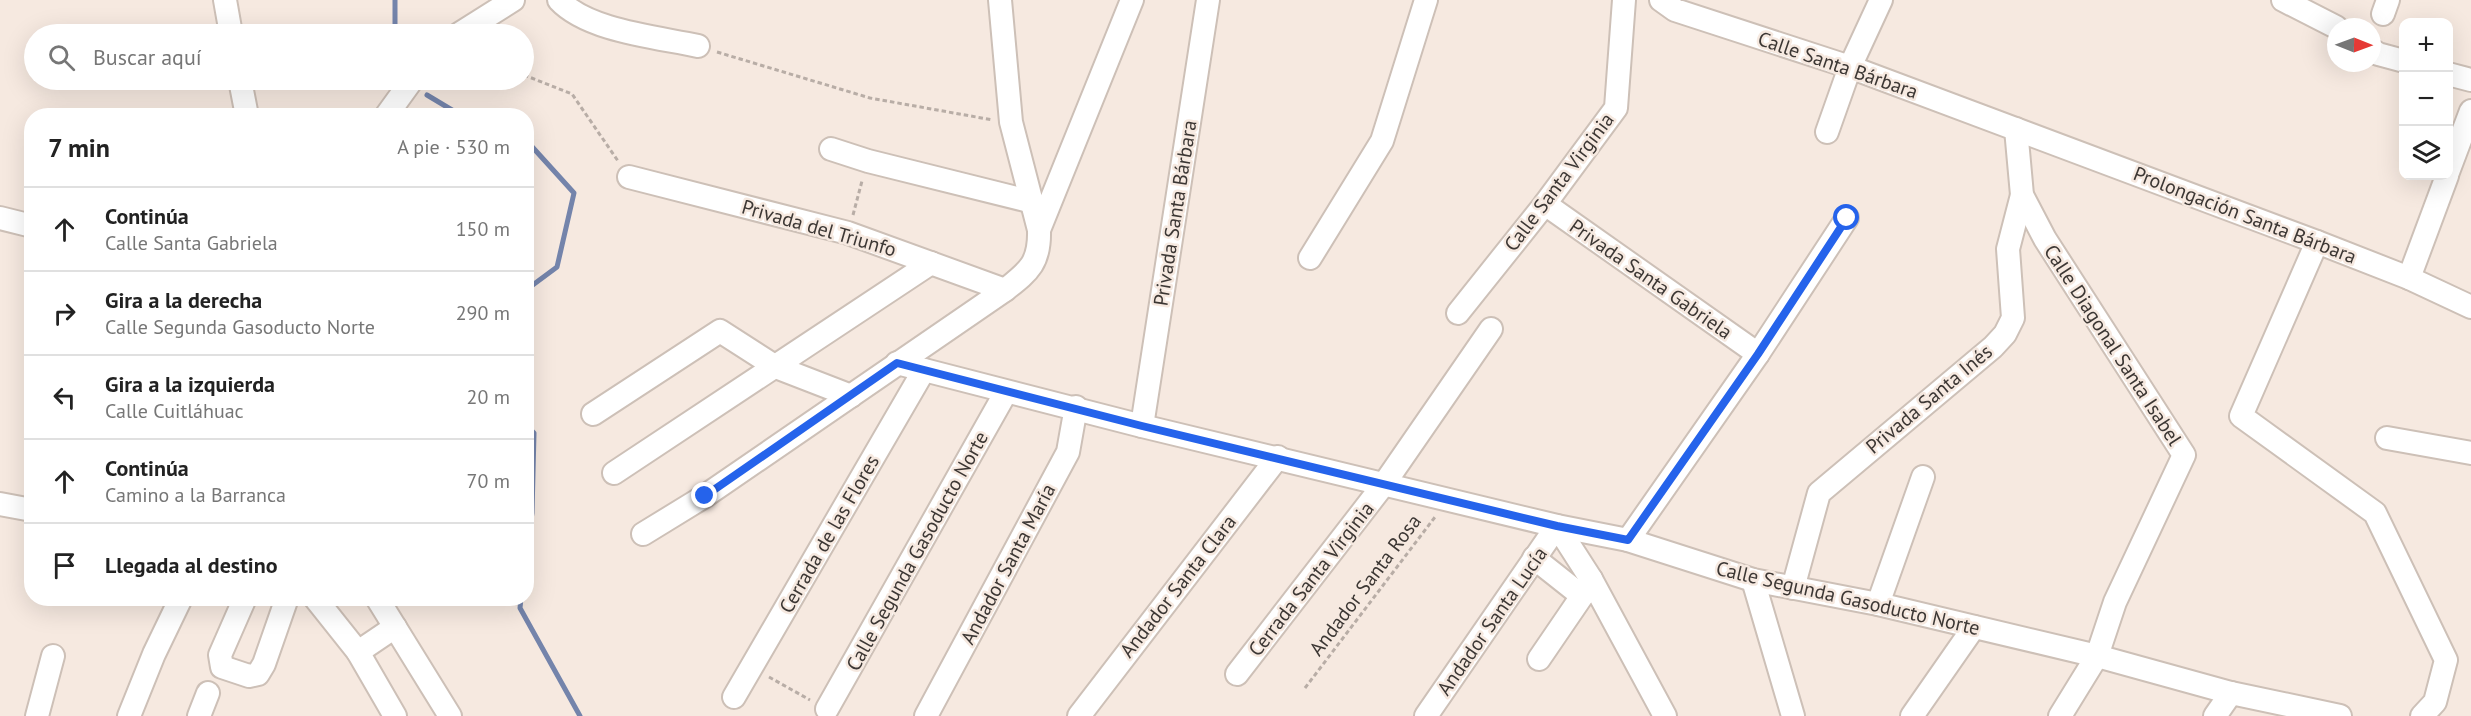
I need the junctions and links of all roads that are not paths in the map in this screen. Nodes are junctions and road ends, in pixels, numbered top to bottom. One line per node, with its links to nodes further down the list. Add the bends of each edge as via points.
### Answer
1 (225, 0): 13 (street)
2 (513, 0): 14 (street)
3 (559, 0): 15 (street, via 588,21)
4 (1132, 0): 38 (street)
5 (1208, 0): 55 (street, Privada Santa Bárbara)
6 (1426, 0): 40 (street, via 1382,141)
7 (1624, 0): 34 (street, Calle Santa Virginia, via 1616,108)
8 (1881, 0): 18 (street)
9 (2283, 0): 12 (street)
10 (996, 1): 33 (street, via 1011,123)
11 (1673, 3): 18 (street, Calle Santa Bárbara)
12 (2327, 22)
13 (229, 24)
14 (475, 24)
15 (698, 46)
16 (2381, 53): 17 (street)
17 (2399, 60)
18 (1850, 67): 26 (street, Calle Santa Bárbara); 27 (street)
19 (2453, 75): 20 (street)
20 (2471, 80)
21 (242, 90): 23 (street)
22 (405, 90): 24 (street)
23 (245, 108)
24 (392, 108)
25 (2471, 111): 29 (street)
26 (2016, 129): 32 (street, Calle Diagonal Santa Isabel); 39 (street, Prolongación Santa Bárbara)
27 (1827, 132)
28 (831, 149): 33 (street)
29 (2453, 160)
30 (629, 177): 41 (street, Privada del Triunfo, via 848,233)
31 (2446, 180): 42 (street)
32 (2022, 195): 70 (street, Privada Santa Inés, via 2008,249 2013,318 2005,333 1819,493); 81 (street, Calle Diagonal Santa Isabel, via 2045,239 2184,455 2115,602)
33 (1033, 202): 38 (street)
34 (1545, 204): 45 (street, Calle Santa Virginia); 47 (street, Privada Santa Gabriela)
35 (0, 218): 37 (street)
36 (1847, 218): 47 (street)
37 (24, 224)
38 (1039, 230): 43 (street, via 1037,258 1029,271)
39 (2317, 242): 42 (street, Prolongación Santa Bárbara); 102 (street, via 2241,416 2375,513 2446,660 2435,702)
40 (1311, 258)
41 (931, 263): 43 (street, Privada del Triunfo); 49 (street)
42 (2409, 278): 44 (street, Prolongación Santa Bárbara)
43 (1005, 290): 48 (street)
44 (2471, 307)
45 (1458, 313)
46 (1491, 329): 61 (street)
47 (1758, 354): 66 (street)
48 (897, 363): 50 (street, Calle Segunda Gasoducto Norte); 52 (street)
49 (776, 367): 52 (street); 54 (street, via 720,331); 59 (street)
50 (924, 370): 51 (street, Calle Segunda Gasoducto Norte); 86 (street, Cerrada de las Flores)
51 (1006, 392): 53 (street, Calle Segunda Gasoducto Norte); 87 (street, Calle Segunda Gasoducto Norte)
52 (851, 396): 65 (street)
53 (1076, 407): 55 (street, Calle Segunda Gasoducto Norte); 93 (street, Andador Santa María, via 1068,452)
54 (593, 414)
55 (1142, 426): 58 (street, Calle Segunda Gasoducto Norte)
56 (2387, 438): 57 (street)
57 (2471, 453)
58 (1278, 457): 61 (street, Calle Segunda Gasoducto Norte); 94 (street, Andador Santa Clara)
59 (614, 472)
60 (1923, 477): 71 (street)
61 (1384, 484): 64 (street, Calle Segunda Gasoducto Norte); 83 (street, Cerrada Santa Virginia)
62 (0, 504): 63 (street)
63 (24, 508)
64 (1557, 526): 66 (street, Calle Segunda Gasoducto Norte); 67 (street, Andador Santa Lucía); 69 (street)
65 (643, 534)
66 (1628, 540): 68 (street, Calle Segunda Gasoducto Norte)
67 (1534, 558): 69 (street); 95 (street, Andador Santa Lucía)
68 (1753, 580): 70 (street, Calle Segunda Gasoducto Norte); 97 (street)
69 (1587, 587): 82 (street); 96 (street)
70 (1793, 588): 71 (street, Calle Segunda Gasoducto Norte)
71 (1878, 604): 78 (street, Calle Segunda Gasoducto Norte)
72 (177, 606): 89 (street)
73 (242, 606): 74 (street, via 220,656 222,667 249,676 258,674 264,664)
74 (284, 606)
75 (321, 606): 79 (street)
76 (382, 606): 77 (street)
77 (395, 627): 79 (street); 92 (street)
78 (1974, 627): 81 (street, Calle Segunda Gasoducto Norte); 98 (street)
79 (358, 652): 91 (street)
80 (53, 656): 88 (street)
81 (2097, 656): 85 (street, Calle Segunda Gasoducto Norte); 99 (street)
82 (1539, 659)
83 (1237, 674)
84 (207, 693): 90 (street)
85 (2231, 693): 100 (street); 101 (street, Calle Segunda Gasoducto Norte)
86 (734, 697)
87 (827, 710)
88 (38, 716)
89 (129, 716)
90 (199, 716)
91 (395, 716)
92 (450, 716)
93 (926, 716)
94 (1079, 716)
95 (1426, 716)
96 (1665, 716)
97 (1793, 716)
98 (1912, 716)
99 (2060, 716)
100 (2215, 716)
101 (2340, 716)
102 (2422, 716)

